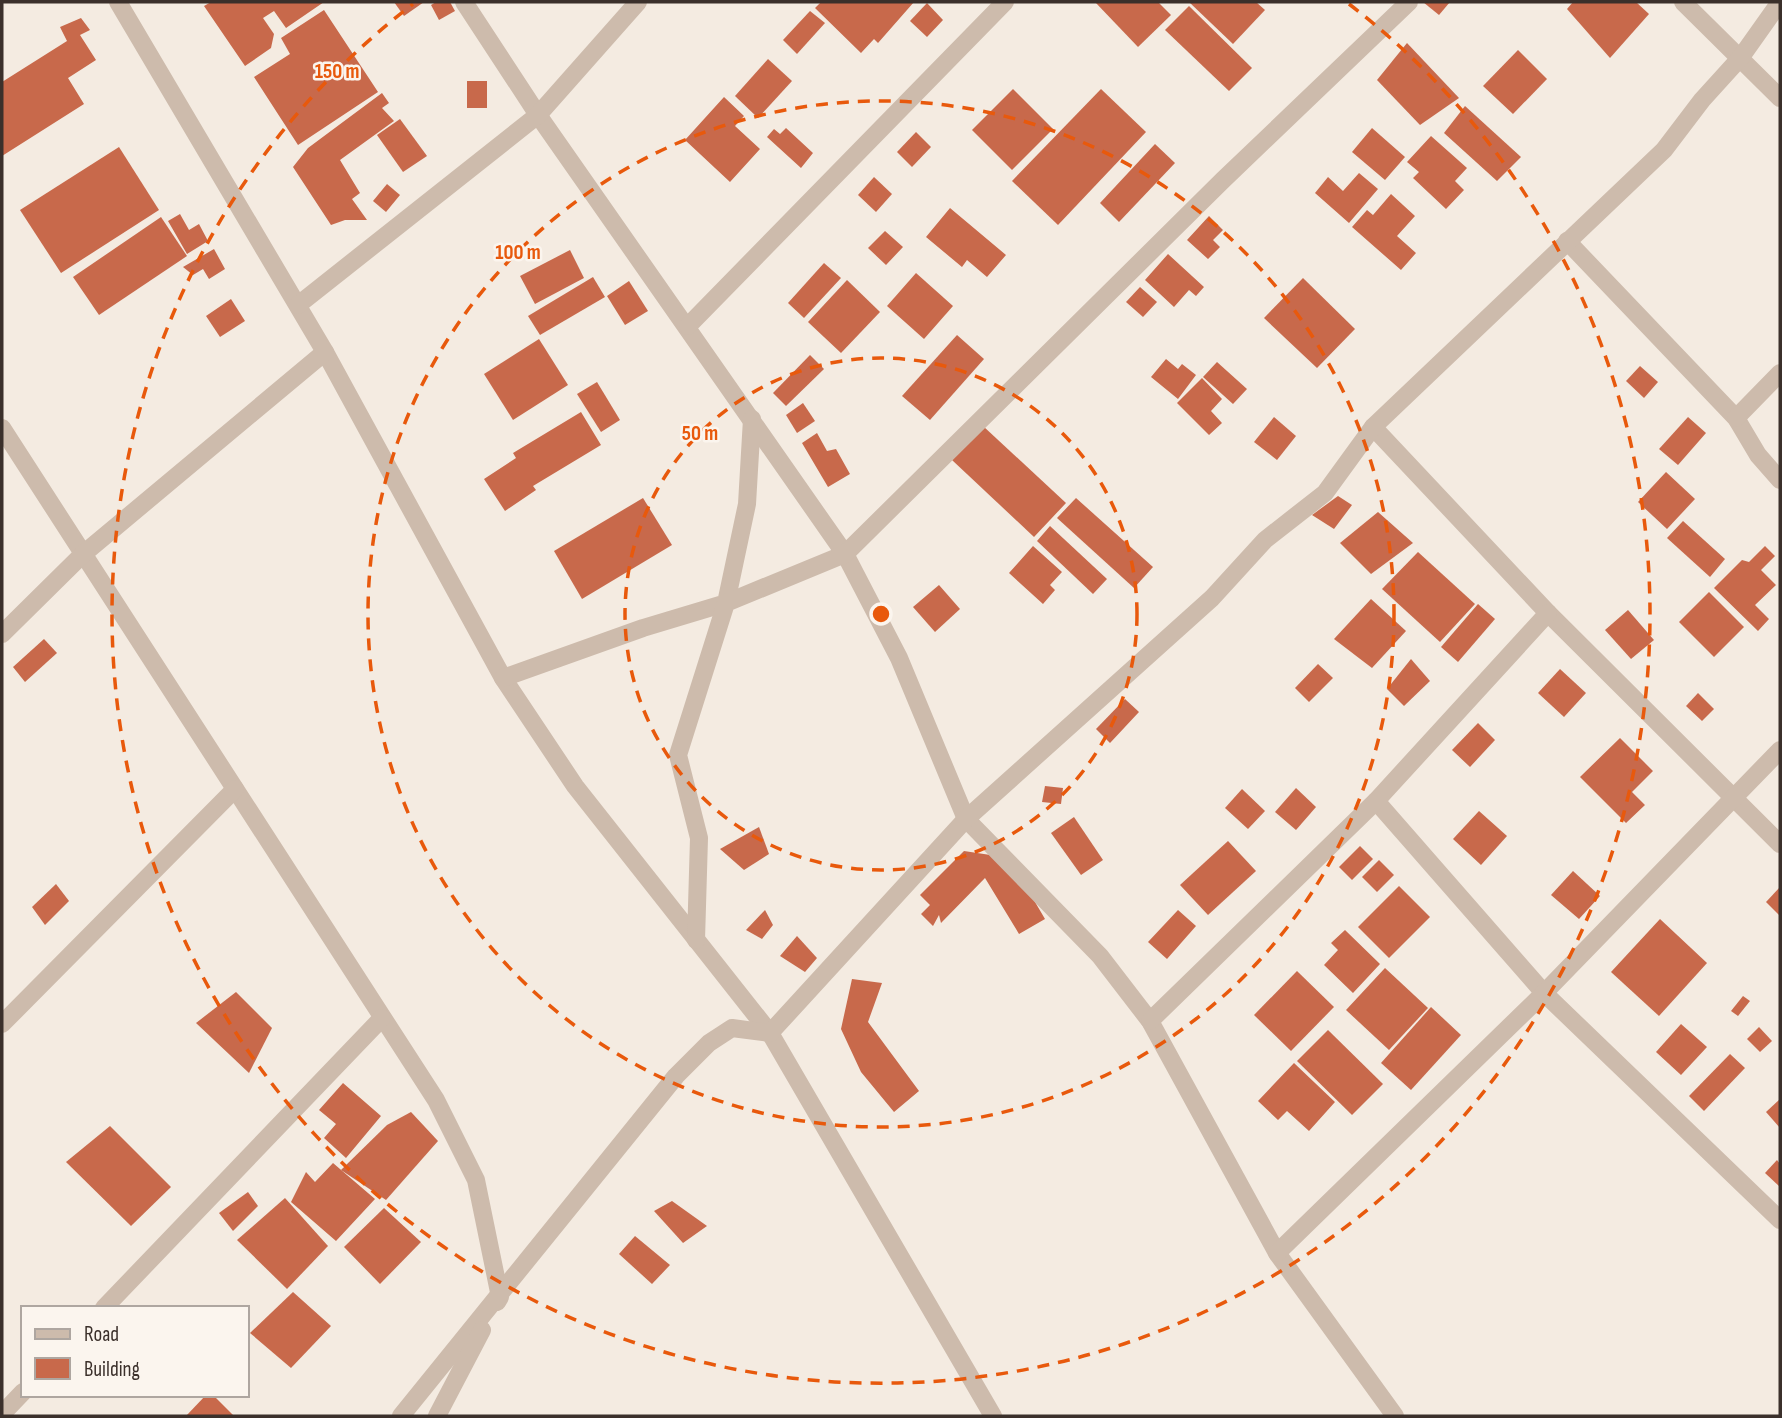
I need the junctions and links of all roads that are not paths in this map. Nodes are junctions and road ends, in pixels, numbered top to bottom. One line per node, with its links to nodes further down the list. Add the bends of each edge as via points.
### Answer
1 (118, 2): 12 (street)
2 (464, 2): 10 (street)
3 (638, 2): 10 (street)
4 (1005, 2): 13 (street)
5 (1409, 2): 22 (street)
6 (1684, 2): 8 (street)
7 (1780, 2): 8 (street)
8 (1741, 57): 9 (street); 11 (street, via 1664,150)
9 (1780, 98)
10 (538, 115): 12 (street); 13 (street)
11 (1567, 241): 16 (street); 18 (street)
12 (298, 305): 14 (street)
13 (688, 326): 17 (street)
14 (325, 352): 21 (street); 26 (street)
15 (1780, 373): 16 (street)
16 (1736, 418): 20 (street)
17 (752, 419): 22 (street); 23 (street, via 747,504)
18 (1373, 427): 24 (street); 31 (street, via 1325,493 1265,540 1212,598)
19 (2, 428): 21 (street)
20 (1780, 480)
21 (82, 555): 25 (street); 28 (street)
22 (845, 555): 23 (street); 31 (street, via 899,657)
23 (726, 603): 26 (street); 33 (street, via 678,755 699,838)
24 (1548, 613): 29 (street); 30 (street)
25 (2, 634)
26 (503, 678): 33 (street, via 575,786)
27 (1780, 750): 29 (street)
28 (235, 789): 35 (street); 37 (street)
29 (1733, 797): 32 (street); 34 (street)
30 (1376, 801): 34 (street); 36 (street)
31 (966, 819): 36 (street, via 1100,956); 38 (street)
32 (1780, 844)
33 (696, 940): 38 (street)
34 (1544, 993): 39 (street); 40 (street)
35 (382, 1018): 41 (street, via 436,1100 476,1180); 42 (street)
36 (1150, 1020): 40 (street)
37 (2, 1024)
38 (770, 1033): 41 (street, via 732,1028 709,1043 676,1076); 47 (street)
39 (1780, 1220)
40 (1278, 1252): 48 (street)
41 (500, 1297): 45 (street); 46 (street)
42 (106, 1306)
43 (21, 1394): 44 (street)
44 (2, 1414)
45 (401, 1416)
46 (436, 1416)
47 (993, 1416)
48 (1395, 1416)

